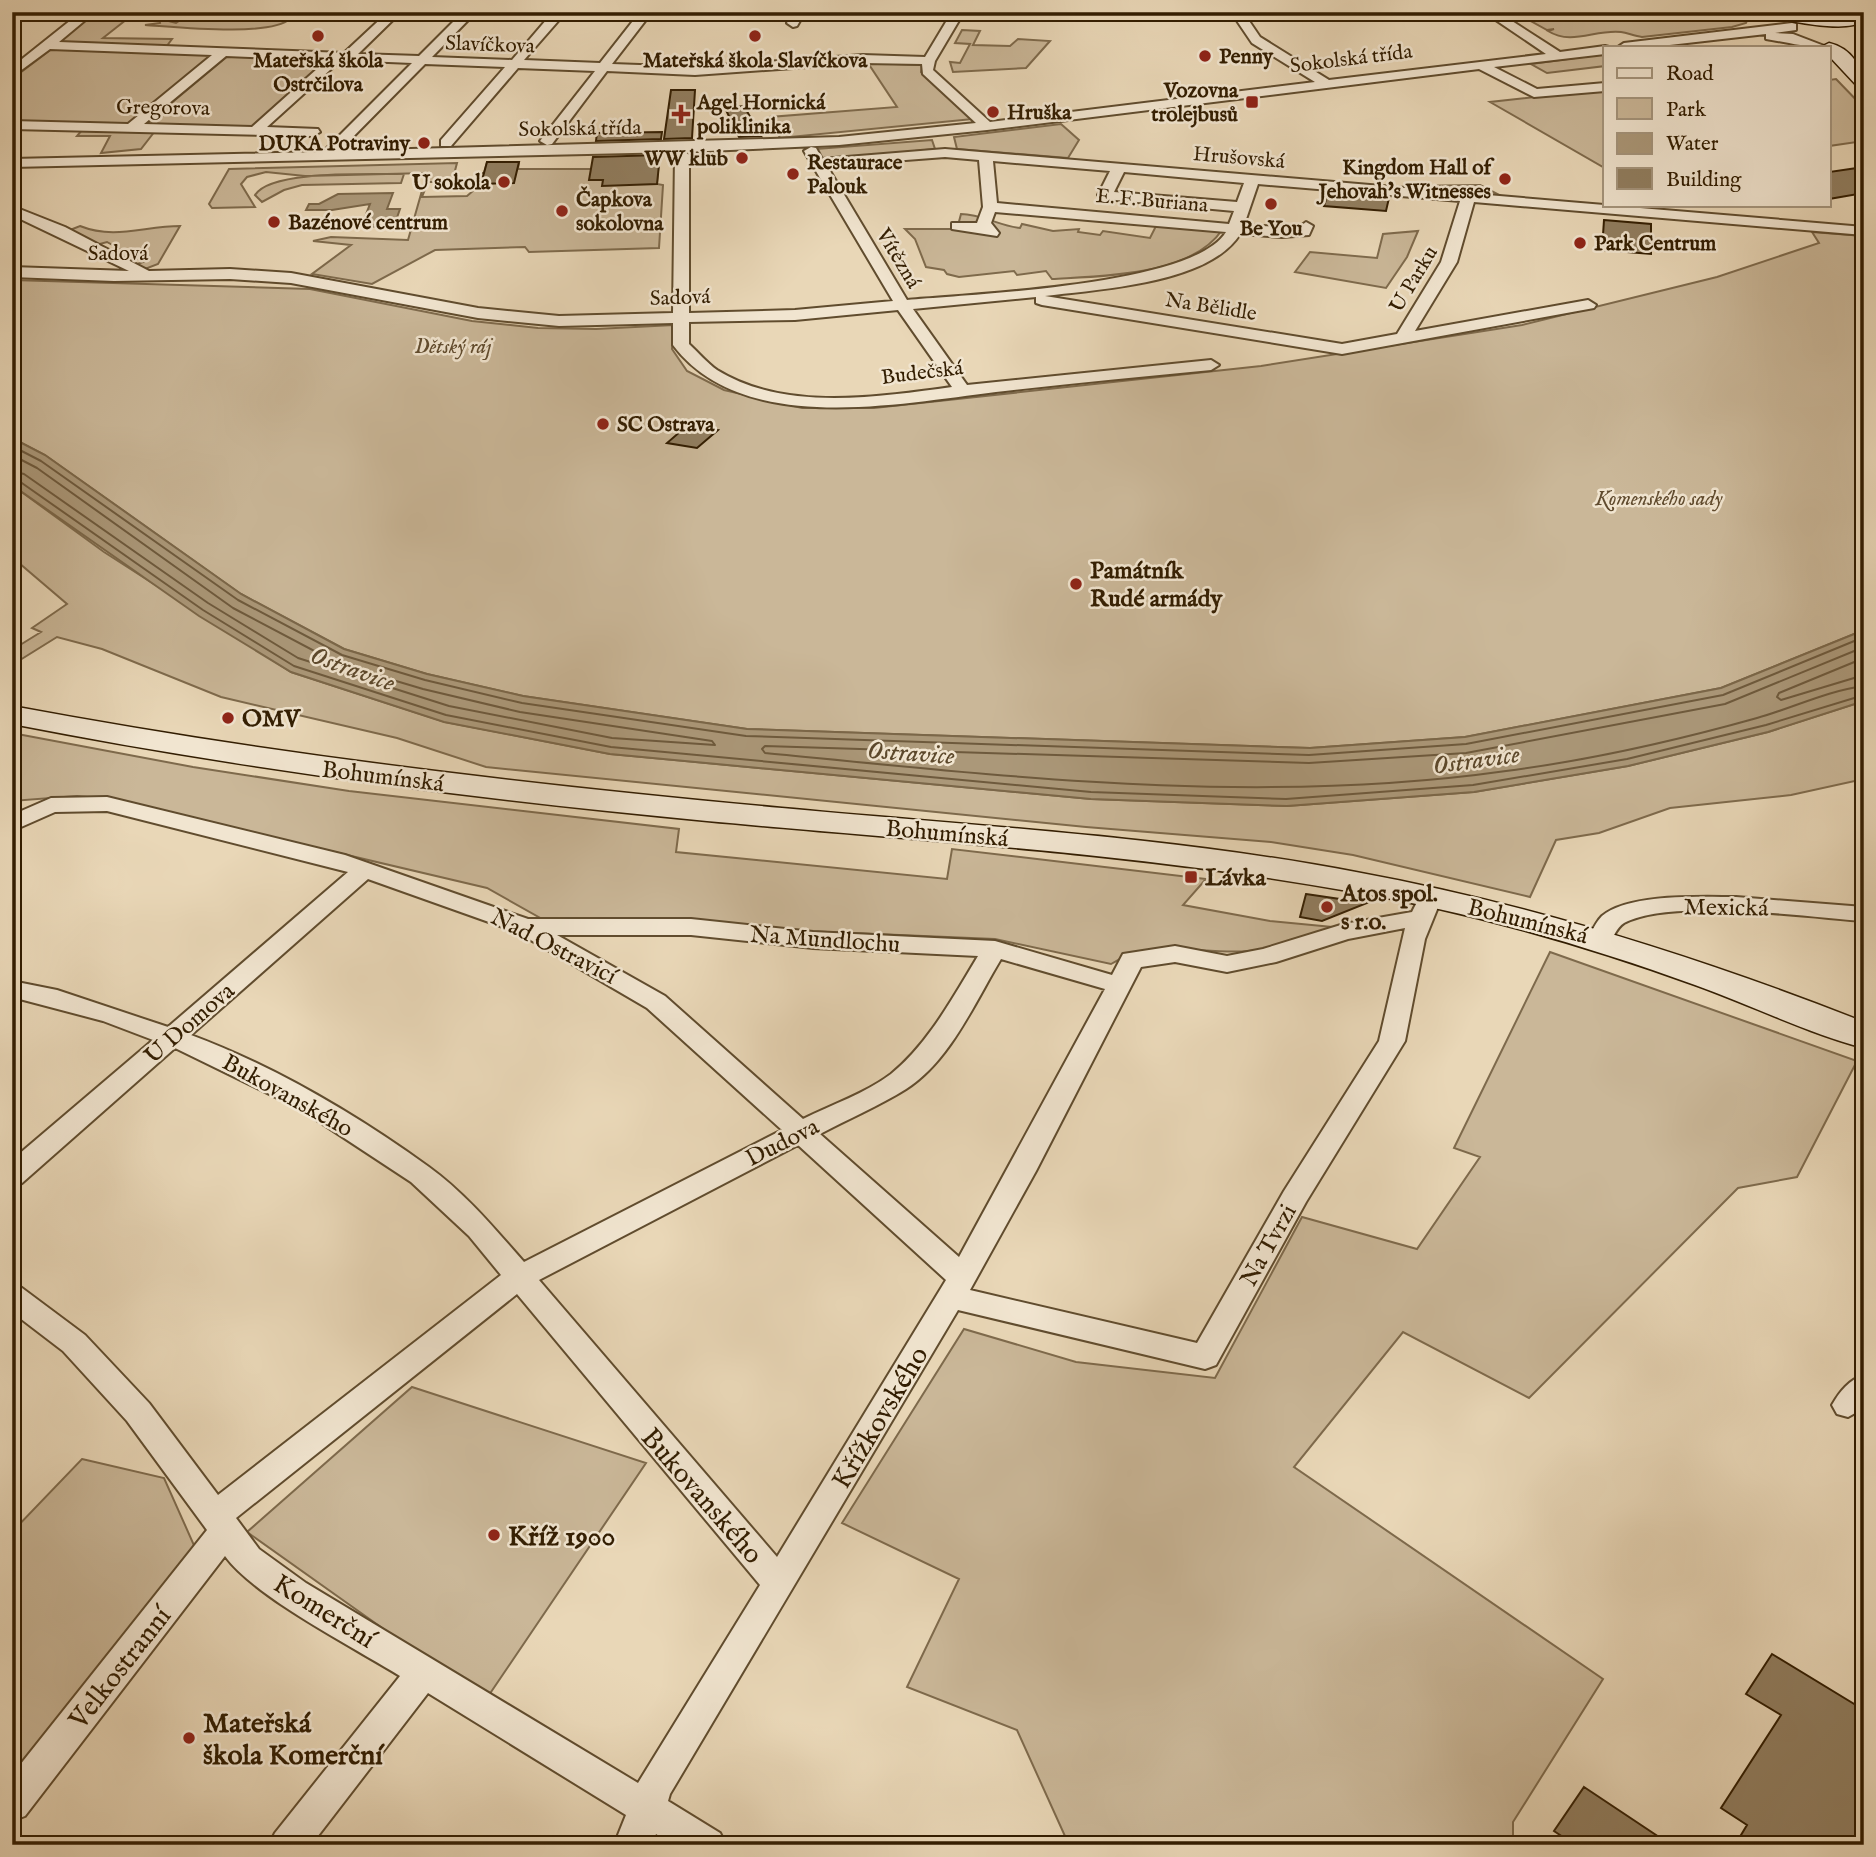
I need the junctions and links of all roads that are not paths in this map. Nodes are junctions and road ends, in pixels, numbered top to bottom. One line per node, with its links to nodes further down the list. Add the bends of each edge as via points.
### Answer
1 (89, 12): 13 (street)
2 (395, 12): 22 (street)
3 (470, 12): 23 (street)
4 (560, 12): 25 (street)
5 (646, 12): 27 (street)
6 (958, 12): 24 (street)
7 (1237, 12): 30 (street, via 1256,40)
8 (1490, 12): 21 (street)
9 (1765, 14): 10 (main road); 11 (main road); 12 (street)
10 (1858, 21): 11 (main road); 17 (main road, via 1831,31)
11 (1792, 27): 12 (street); 16 (main road)
12 (1745, 33): 14 (street); 15 (street, via 1789,37)
13 (49, 46): 20 (street, Slavíčkova); 28 (street)
14 (1632, 46)
15 (1819, 46)
16 (1824, 46)
17 (1829, 46)
18 (1603, 50): 21 (street, Sokolská třída)
19 (1830, 50): 29 (main road)
20 (222, 52): 22 (street, Slavíčkova); 34 (street)
21 (1556, 55): 26 (street, Sokolská třída)
22 (342, 57): 23 (street, Slavíčkova); 35 (street)
23 (421, 60): 25 (street, Slavíčkova); 43 (street)
24 (929, 61): 27 (street, Slavíčkova, via 863,59 695,71); 33 (street, via 927,71)
25 (515, 64): 27 (street, Slavíčkova); 39 (street)
26 (1480, 65): 30 (street, Sokolská třída); 31 (street, via 1534,93)
27 (606, 67): 38 (street)
28 (12, 73)
29 (1863, 82)
30 (1327, 84): 33 (street, Sokolská třída)
31 (1603, 87)
32 (12, 125): 34 (street, Gregorova)
33 (987, 126): 37 (street, Sokolská třída)
34 (132, 127): 35 (street, Gregorova)
35 (256, 131): 36 (street, Gregorova)
36 (313, 132)
37 (938, 132): 40 (street, Sokolská třída); 41 (street)
38 (547, 141)
39 (446, 143)
40 (807, 143): 43 (street, Sokolská třída); 46 (street, Vítězná)
41 (946, 153): 44 (street, Hrušovská); 46 (street, Hrušovská)
42 (682, 155): 64 (street, Budečská)
43 (327, 156): 45 (street, Sokolská třída)
44 (986, 157): 47 (street, Hrušovská); 50 (street)
45 (12, 163)
46 (818, 163): 62 (street, Vítězná)
47 (1119, 168): 48 (street, Hrušovská); 51 (street, via 1105,195)
48 (1252, 180): 49 (street, Hrušovská); 51 (street, Sadová)
49 (1468, 197): 56 (street, Hrušovská); 65 (street, U Parku, via 1449,262)
50 (990, 207): 53 (street, via 989,230); 55 (street, E. F. Buriana)
51 (1242, 207): 55 (street, Sadová)
52 (12, 210): 57 (street)
53 (957, 226)
54 (1306, 226): 55 (street, E. F. Buriana, via 1304,232 1297,233)
55 (1235, 229): 61 (street, Sadová, via 1216,251 1176,269 1127,281)
56 (1864, 231)
57 (93, 247): 59 (street, Sadová); 60 (street, via 134,270)
58 (12, 272): 59 (street, Sadová)
59 (62, 273): 60 (street, Sadová)
60 (156, 274): 64 (street, Sadová, via 303,280 518,318)
61 (1013, 295): 62 (street, Sadová); 65 (street, Na Bělidle, via 1342,349)
62 (902, 304): 64 (street, Sadová, via 796,315); 67 (street, Vítězná)
63 (1588, 304): 65 (street, Na Bělidle)
64 (681, 318): 67 (street, Budečská, via 681,345 695,364 720,381 748,390 818,402 880,401)
65 (1402, 340)
66 (1210, 365): 67 (street, Budečská)
67 (962, 390)
68 (12, 715): 71 (main road, Bohumínská, via 100,733 390,777 1235,863)
69 (12, 824): 70 (street, Nad Ostravicí, via 51,805 107,804)
70 (366, 869): 73 (street, Nad Ostravicí); 78 (street, U Domova)
71 (1427, 907): 74 (main road, Bohumínská); 76 (street, Křížkovského, via 1227,964 1175,954 1149,955 1132,960); 83 (street, Na Tvrzi, via 1413,940 1392,1041 1294,1198 1205,1357)
72 (1864, 914): 74 (street, Mexická, via 1694,903 1616,918)
73 (526, 927): 75 (street, Na Mundlochu, via 691,927 813,940); 80 (street, Nad Ostravicí, via 656,1002)
74 (1600, 939): 79 (main road, Bohumínská)
75 (995, 949): 76 (street, Na Mundlochu); 80 (street, Dudova, via 921,1063 898,1082)
76 (1119, 985): 83 (street, Křížkovského)
77 (12, 989): 78 (street, Bukovanského)
78 (174, 1036): 81 (street, U Domova); 82 (street, Bukovanského, via 310,1103 421,1175 478,1229)
79 (1864, 1036)
80 (800, 1133): 82 (street, Dudova); 83 (street, Nad Ostravicí)
81 (12, 1175)
82 (518, 1279): 85 (street); 86 (street, Bukovanského)
83 (958, 1287): 86 (street, Křížkovského)
84 (12, 1296): 85 (street, Komerční, via 74,1343 129,1402)
85 (221, 1523): 87 (street, Komerční, via 247,1559); 88 (street, Velkostranní)
86 (779, 1583): 89 (street, Křížkovského, via 655,1786)
87 (424, 1672): 89 (street, Komerční); 90 (street)
88 (12, 1804)
89 (647, 1811): 91 (street, Křížkovského); 92 (street, Komerční)
90 (288, 1845)
91 (633, 1845)
92 (707, 1845)

